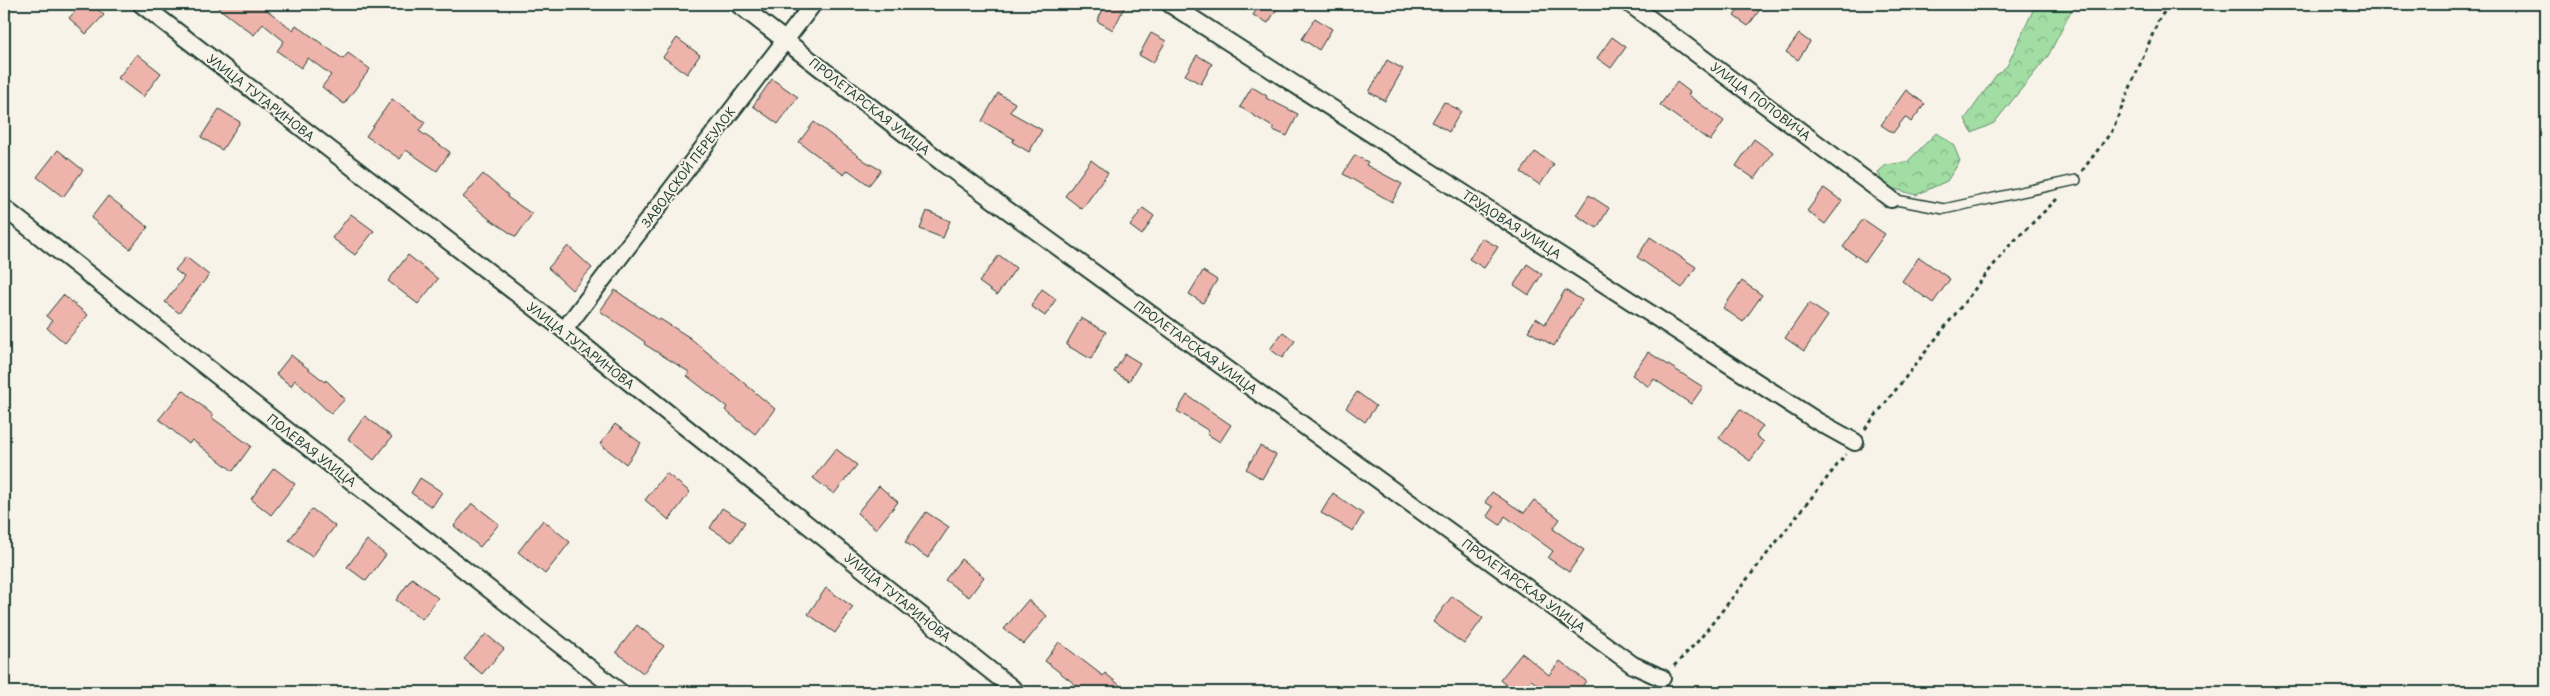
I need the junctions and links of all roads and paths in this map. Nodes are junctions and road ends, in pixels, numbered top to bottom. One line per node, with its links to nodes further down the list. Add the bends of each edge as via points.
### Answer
1 (141, 4): 11 (street, УЛИЦА ТУТАРИНОВА)
2 (738, 4): 7 (street, ПРОЛЕТАРСКАЯ УЛИЦА)
3 (813, 4): 7 (street, ЗАВОДСКОЙ ПЕРЕУЛОК)
4 (1170, 4): 12 (street, ТРУДОВАЯ УЛИЦА, via 1817,421)
5 (1630, 4): 9 (street, УЛИЦА ПОПОВИЧА)
6 (2170, 4): 8 (path, via 2159,20 2112,130)
7 (785, 40): 11 (street, ЗАВОДСКОЙ ПЕРЕУЛОК); 13 (street, ПРОЛЕТАРСКАЯ УЛИЦА, via 976,187 1633,665)
8 (2076, 180): 9 (lane, via 1944,209); 12 (path, via 2008,248)
9 (1891, 199)
10 (4, 208): 14 (street, ПОЛЕВАЯ УЛИЦА)
11 (564, 330): 15 (street, УЛИЦА ТУТАРИНОВА)
12 (1855, 442): 13 (path, via 1699,640)
13 (1662, 678)
14 (620, 692)
15 (1017, 692)

